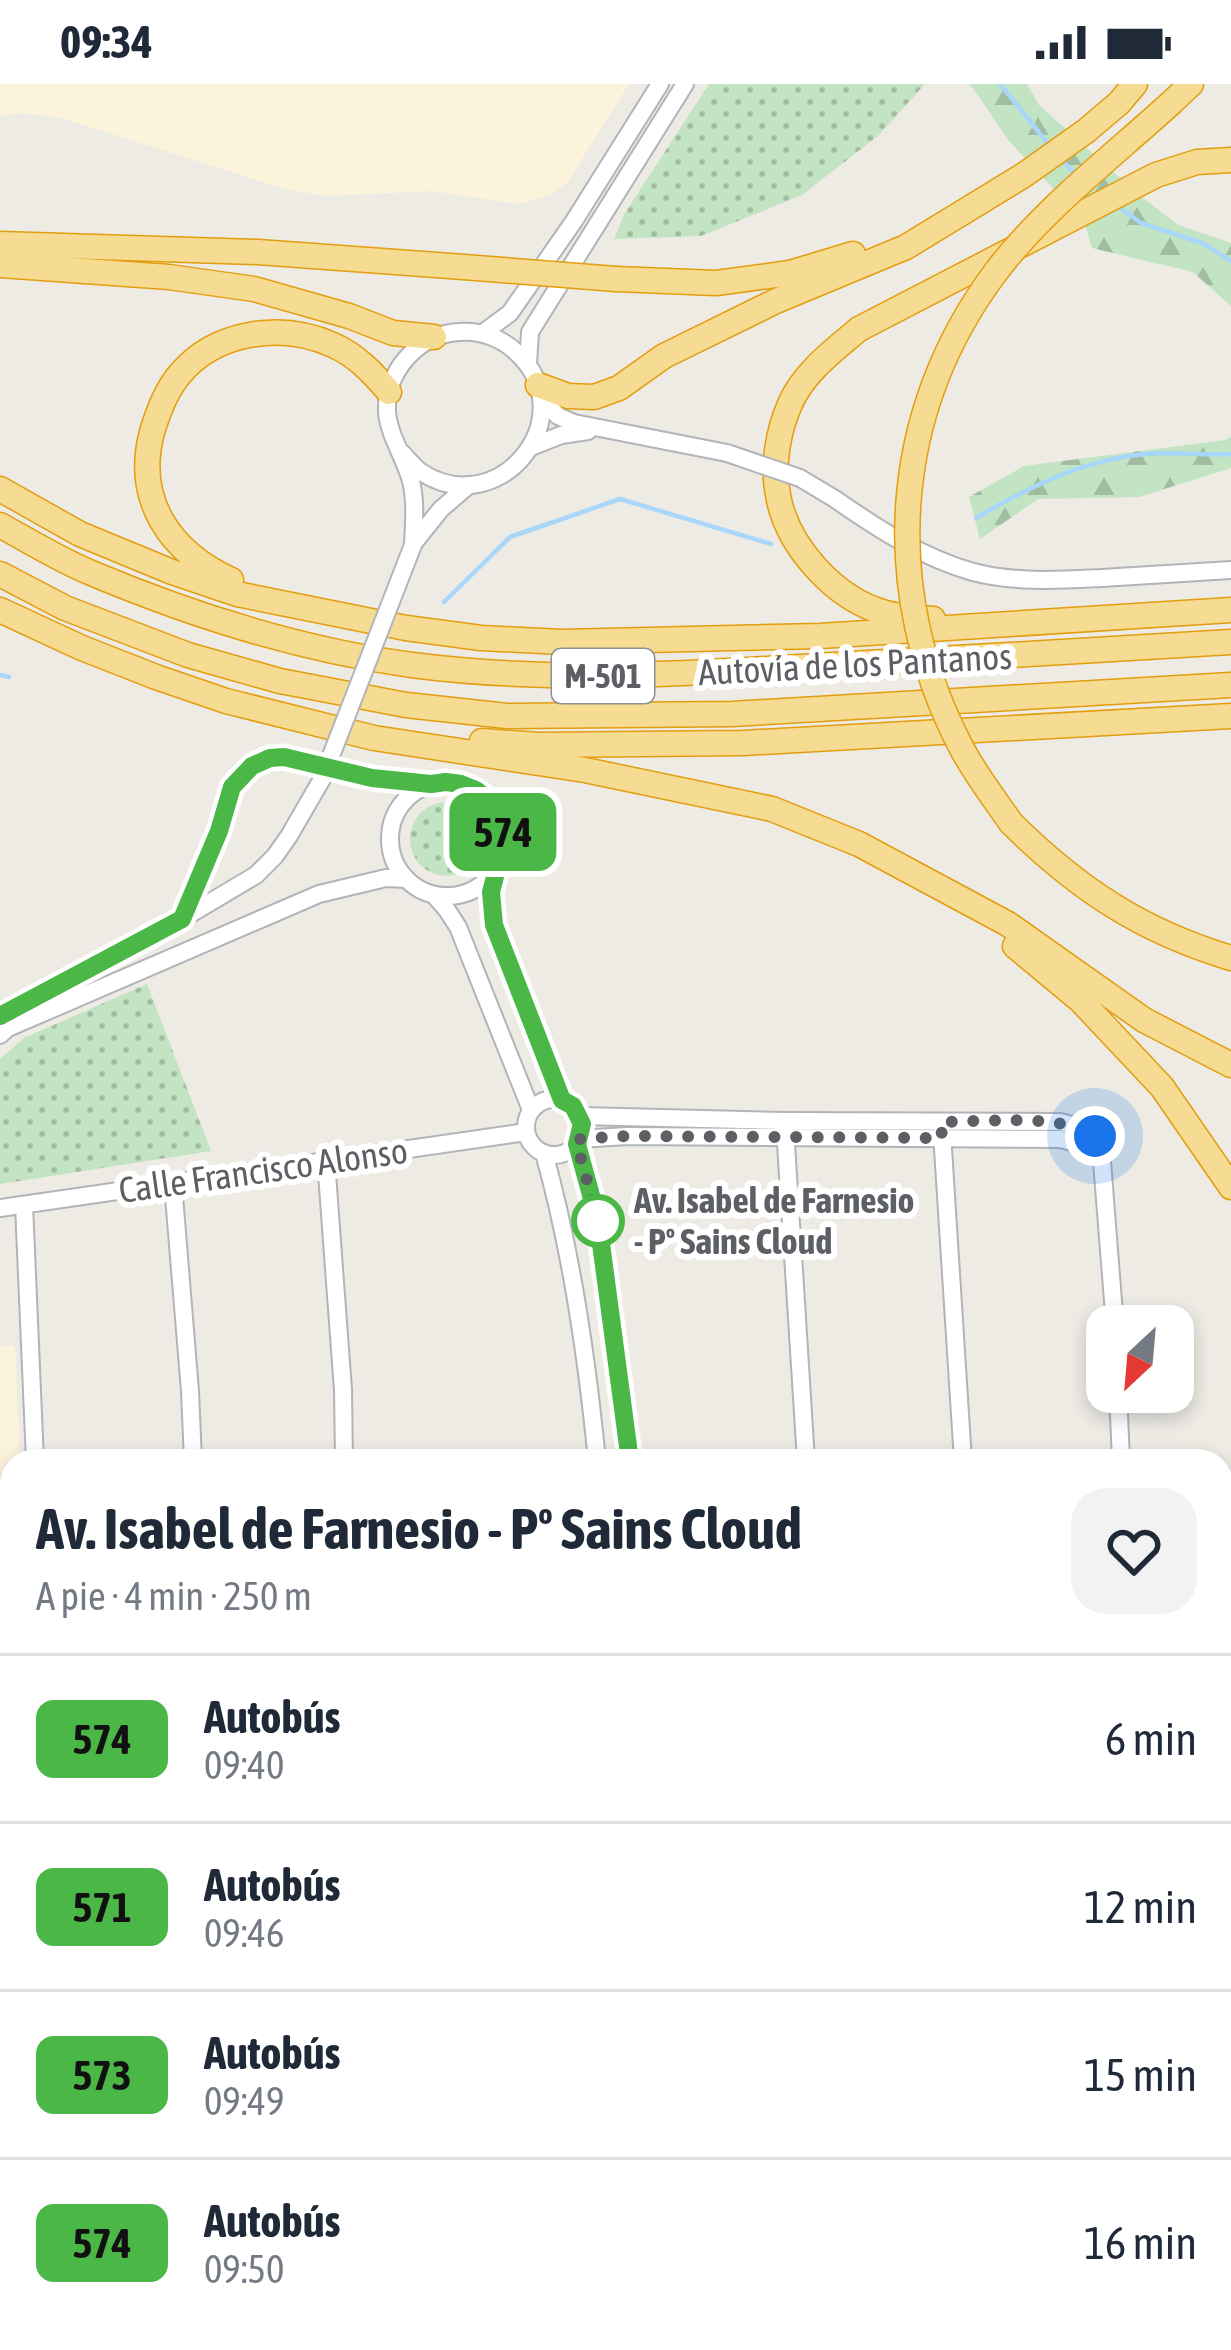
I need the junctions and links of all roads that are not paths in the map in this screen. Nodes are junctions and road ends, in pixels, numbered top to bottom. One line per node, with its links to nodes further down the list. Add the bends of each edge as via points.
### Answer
1 (659, 84): 9 (street, via 510,313)
2 (685, 84): 11 (street, via 530,332)
3 (1191, 84): 36 (highway, bridge, via 1040,221 955,335 914,454 907,544 912,601 936,692 1011,823 1094,896)
4 (1127, 93): 6 (highway, via 1024,176)
5 (1231, 160): 25 (highway, bridge, via 1156,175 859,329 791,400 777,445 778,496 810,564 843,593 885,613)
6 (945, 221): 7 (highway, bridge, via 790,273 716,283 258,252); 11 (highway, via 906,247 664,356 619,388 568,396)
7 (0, 244)
8 (0, 265): 10 (highway, via 254,290)
9 (483, 333): 10 (street); 11 (street, via 500,340)
10 (434, 338): 12 (street, via 413,351)
11 (536, 383): 13 (street, via 557,416); 14 (street, via 540,424)
12 (389, 392): 15 (street, via 387,413); 22 (highway, via 330,343 250,333 178,375 158,412 148,447 154,510 182,549 211,571)
13 (607, 431): 14 (street, via 576,431); 20 (street, bridge, via 727,453 800,478 902,543 977,573 1061,580)
14 (531, 447): 16 (street, via 494,480)
15 (401, 453): 16 (street, via 443,482); 19 (street, via 415,504)
16 (469, 485): 19 (street)
17 (0, 489): 22 (highway, via 153,564)
18 (0, 525): 26 (highway, Autovía de los Pantanos / M-501, via 85,570 195,613 287,640 486,672 610,676)
19 (412, 544): 35 (street, bridge, via 304,812 274,856)
20 (1231, 570)
21 (0, 574): 27 (highway, Autovía de los Pantanos / M-501, via 188,656 385,701 507,716 732,714)
22 (277, 601): 25 (highway, via 406,628 562,642)
23 (0, 610): 29 (highway, via 156,677)
24 (1231, 610): 25 (highway)
25 (971, 625)
26 (1231, 643)
27 (1231, 685)
28 (1231, 716): 29 (highway, via 539,745)
29 (324, 724): 33 (highway, via 772,809)
30 (431, 784): 31 (street, via 476,790 497,812 503,826); 32 (street, via 406,799 392,824 392,854); 35 (street, via 284,757 252,766 232,787)
31 (495, 871): 34 (street, via 472,891); 42 (street, via 494,925)
32 (406, 879): 34 (street); 40 (street, via 319,894)
33 (932, 883): 41 (highway, via 1008,924 1144,1021); 52 (highway, via 1080,1000 1162,1088)
34 (433, 895): 43 (street, via 458,927)
35 (182, 919): 37 (street)
36 (1231, 958)
37 (63, 983): 38 (street); 40 (street)
38 (24, 1001): 39 (street); 40 (street)
39 (0, 1004)
40 (3, 1026)
41 (1231, 1065)
42 (562, 1100): 43 (street); 44 (street)
43 (531, 1110): 47 (street)
44 (580, 1116): 45 (street); 48 (street)
45 (785, 1130): 46 (street); 48 (street); 62 (street)
46 (942, 1130): 55 (street, via 1060,1122 1095,1136); 63 (street)
47 (526, 1132): 49 (street); 50 (street, Calle Francisco Alonso)
48 (578, 1141): 49 (street, via 562,1154); 61 (street, via 598,1221)
49 (544, 1154): 60 (street)
50 (326, 1160): 51 (street, Calle Francisco Alonso); 59 (street)
51 (173, 1184): 53 (street, Calle Francisco Alonso); 58 (street)
52 (1231, 1186)
53 (24, 1205): 54 (street, Calle Francisco Alonso); 57 (street)
54 (0, 1208)
55 (1113, 1305)
56 (1119, 1413): 64 (street)
57 (34, 1449)
58 (192, 1449)
59 (344, 1449)
60 (596, 1449)
61 (629, 1449)
62 (805, 1449)
63 (962, 1449)
64 (1120, 1449)

